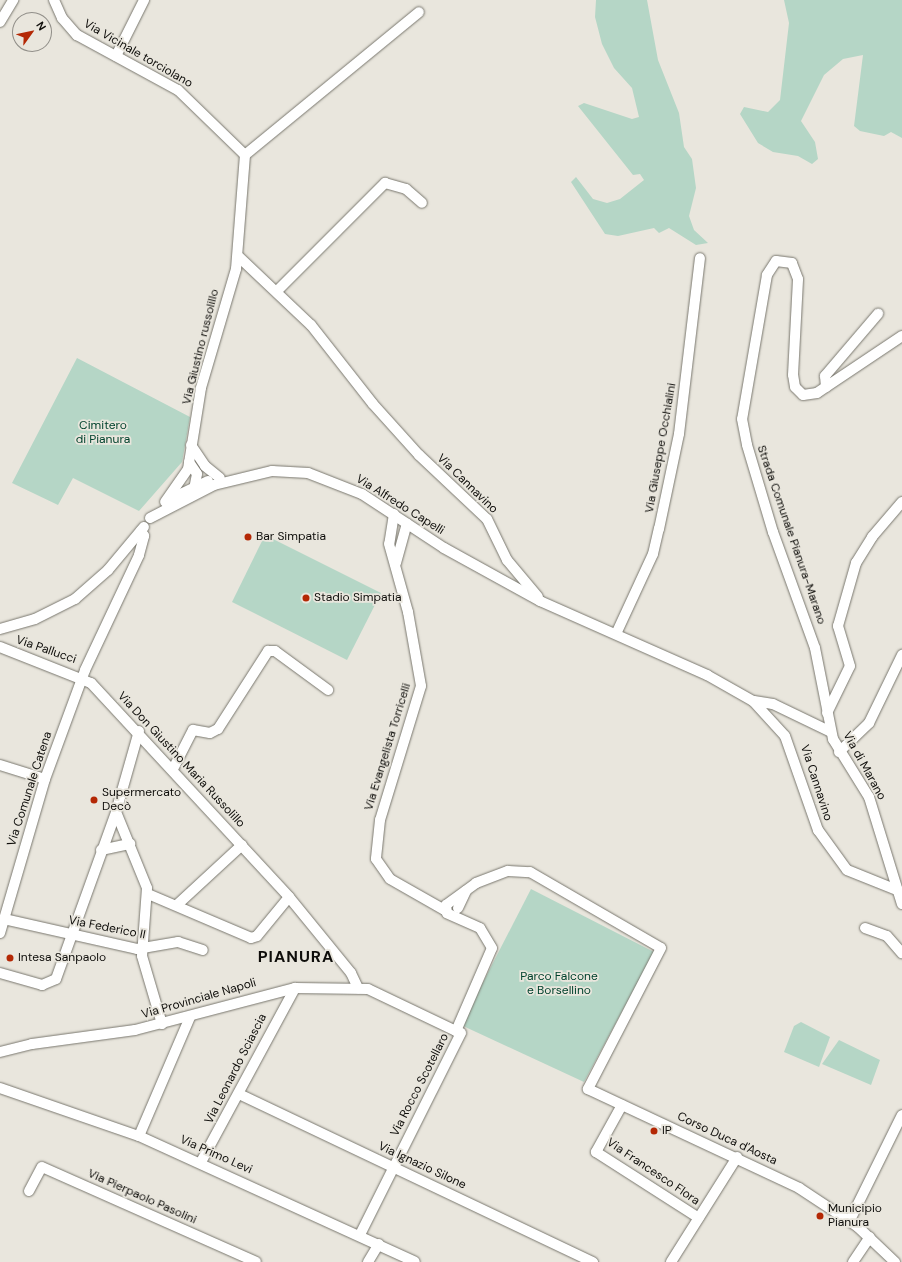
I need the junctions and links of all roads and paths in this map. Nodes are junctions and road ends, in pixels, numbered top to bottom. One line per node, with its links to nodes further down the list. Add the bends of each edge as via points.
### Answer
1 (13, 0): 5 (street)
2 (54, 0): 6 (street, Via Vicinale torciolano, via 62,18 77,35)
3 (144, 0): 6 (street)
4 (419, 12): 7 (street)
5 (0, 22)
6 (116, 56): 7 (street, Via Vicinale torciolano, via 190,99)
7 (245, 155): 9 (street)
8 (422, 203): 11 (street, via 406,189 386,183)
9 (239, 257): 11 (street, Via Cannavino); 15 (street, Via Giustino russolillo, via 201,388)
10 (700, 258): 28 (street, Via Giuseppe Occhialini, via 680,434 659,529 653,554)
11 (277, 291): 26 (street, Via Cannavino, via 310,325 368,399 419,455 487,519 511,566)
12 (878, 314): 14 (street, via 825,376)
13 (902, 336): 14 (street, Strada Comunale Pianura-Marano)
14 (826, 387): 34 (street, Strada Comunale Pianura-Marano, via 803,395 795,387 798,279 792,263 780,259 767,275 742,419 747,446 773,532 815,648)
15 (191, 445): 16 (street, Via Giustino russolillo); 18 (street, via 205,466)
16 (189, 462): 17 (street, Via Giustino russolillo); 19 (street, via 197,474)
17 (187, 472): 19 (street); 21 (street)
18 (221, 480): 19 (street, Via Alfredo Capelli); 21 (street, Via Alfredo Capelli); 22 (street, Via Alfredo Capelli, via 272,471 308,473 351,489)
19 (196, 485): 21 (street, Via Alfredo Capelli)
20 (902, 502): 34 (street, via 872,536 856,563 838,626 850,666)
21 (167, 505): 24 (street, Via Alfredo Capelli, via 150,518)
22 (394, 514): 23 (street, Via Alfredo Capelli); 25 (street, Via Evangelista Torricelli, via 389,544)
23 (407, 523): 25 (street, Via Evangelista Torricelli); 26 (street, Via Alfredo Capelli)
24 (141, 530): 27 (street, Via Alfredo Capelli, via 108,570 75,599 35,619); 31 (street, via 144,536 139,555)
25 (396, 565): 50 (street, Via Evangelista Torricelli, via 420,665 421,686 380,820 376,859 390,879)
26 (540, 601): 28 (street, Via Cannavino)
27 (0, 629)
28 (616, 634): 33 (street, Via Cannavino)
29 (0, 647): 31 (street, Via Pallucci)
30 (902, 655): 37 (street, via 869,723)
31 (82, 677): 35 (street, Via Don Giustino Maria Russolillo); 40 (street, Via Comunale Catena)
32 (328, 690): 39 (street, via 275,651 268,651 218,729 210,733 193,730)
33 (753, 701): 36 (street, Via Cannavino, via 773,704); 45 (street, Via Cannavino, via 786,736 818,830 847,870 861,878)
34 (827, 713): 36 (street, Strada Comunale Pianura-Marano)
35 (140, 731): 39 (street, Via Don Giustino Maria Russolillo); 41 (street)
36 (831, 732): 37 (street, Via di Marano)
37 (839, 752): 45 (street, Via di Marano, via 869,797)
38 (0, 765): 40 (street)
39 (173, 769): 43 (street, Via Don Giustino Maria Russolillo)
40 (45, 779): 51 (street, Via Comunale Catena)
41 (116, 812): 42 (street); 44 (street)
42 (130, 844): 44 (street); 46 (street)
43 (242, 845): 47 (street, Via Don Giustino Maria Russolillo); 48 (street)
44 (100, 850): 54 (street)
45 (900, 888): 49 (street, Via di Marano)
46 (148, 894): 48 (street); 55 (street)
47 (289, 897): 48 (street, via 254,938); 60 (street, Via Don Giustino Maria Russolillo, via 349,970)
48 (178, 904)
49 (902, 904)
50 (449, 907): 63 (street, Via Evangelista Torricelli, via 480,928 492,948); 67 (street, Corso Duca d'Aosta, via 470,886 508,871 525,870 657,943 661,952 588,1089)
51 (3, 914): 53 (street, Via Comunale Catena); 54 (street, Via Federico II)
52 (866, 928): 57 (street, via 887,936)
53 (0, 933)
54 (73, 935): 55 (street, Via Federico II); 58 (street, via 56,979 50,984)
55 (143, 950): 56 (street, Via Federico II, via 178,942); 62 (street)
56 (204, 950)
57 (902, 953)
58 (0, 973)
59 (295, 988): 60 (street, Via Provinciale Napoli); 61 (street, Via Provinciale Napoli, via 253,996); 66 (street, Via Leonardo Sciascia)
60 (358, 988): 63 (street, via 379,993)
61 (190, 1017): 62 (street, Via Provinciale Napoli); 69 (street)
62 (162, 1024): 64 (street, Via Provinciale Napoli)
63 (459, 1032): 72 (street, Via Rocco Scotellaro)
64 (0, 1052)
65 (0, 1088): 69 (street, Via Primo Levi)
66 (239, 1094): 71 (street, Via Leonardo Sciascia); 72 (street, Via Ignazio Silone)
67 (622, 1105): 70 (street, Corso Duca d'Aosta); 74 (street, Via Francesco Flora, via 596,1152)
68 (902, 1115): 75 (street)
69 (139, 1136): 71 (street, Via Primo Levi)
70 (737, 1157): 74 (street); 75 (street, Corso Duca d'Aosta, via 799,1188)
71 (201, 1162): 76 (street, Via Primo Levi)
72 (394, 1167): 76 (street, Via Rocco Scotellaro); 82 (street, Via Ignazio Silone)
73 (29, 1191): 79 (street, Via Pierpaolo Pasolini, via 42,1167)
74 (699, 1218): 83 (street)
75 (850, 1220): 77 (street, Corso Duca d'Aosta)
76 (360, 1235): 78 (street, Via Primo Levi)
77 (870, 1237): 84 (street); 85 (street, Corso Duca d'Aosta)
78 (379, 1244): 80 (street); 81 (street, Via Primo Levi)
79 (256, 1262)
80 (368, 1262)
81 (415, 1262)
82 (593, 1262)
83 (671, 1262)
84 (853, 1262)
85 (895, 1262)

